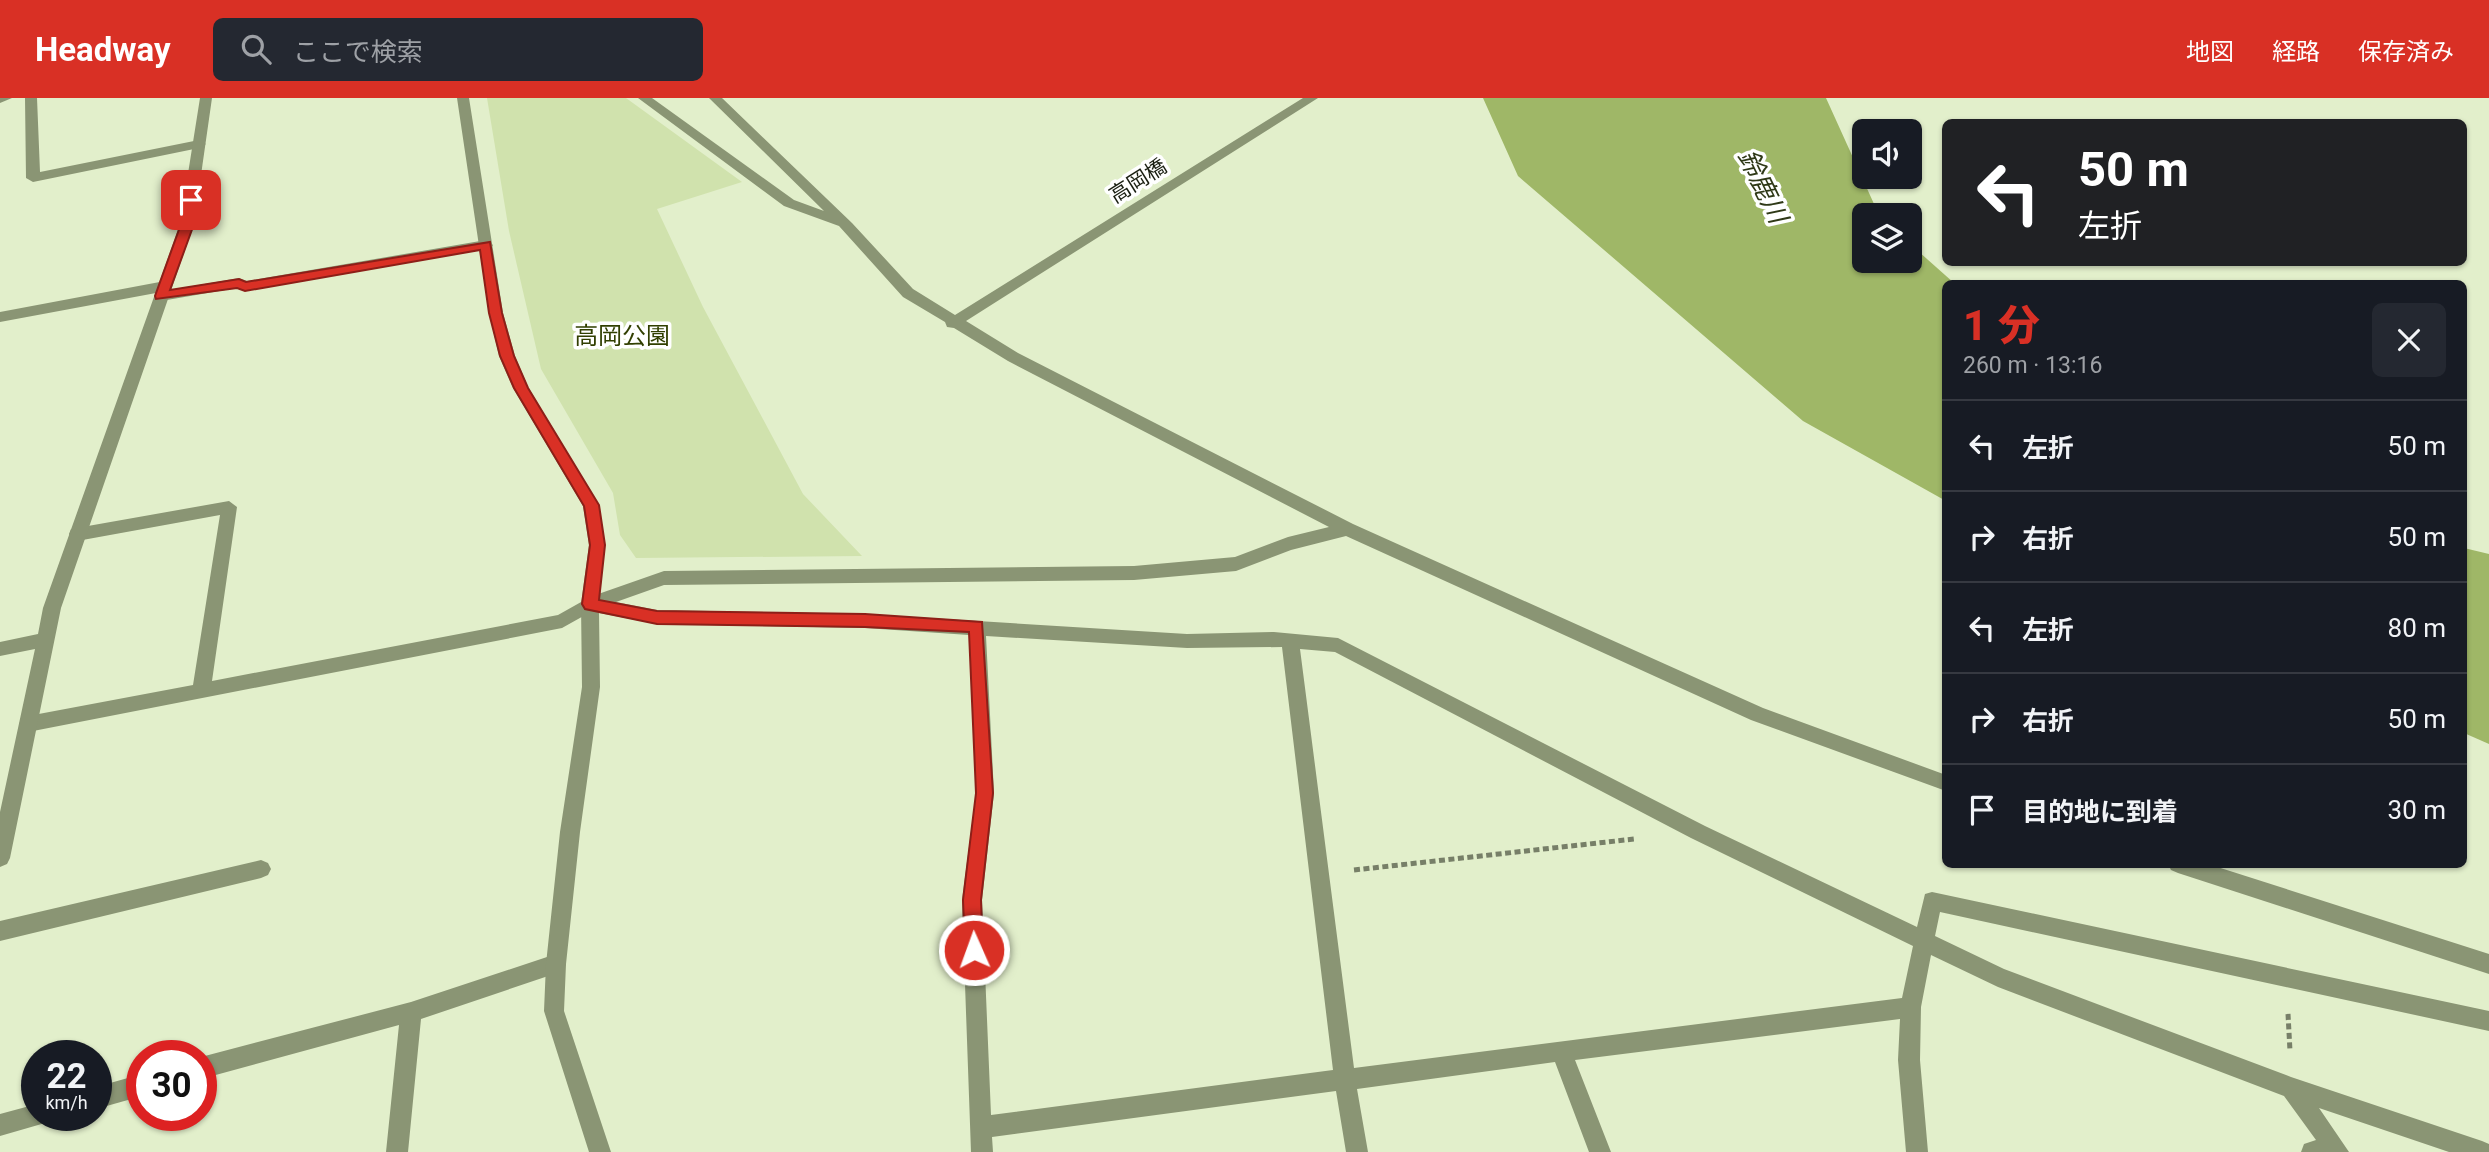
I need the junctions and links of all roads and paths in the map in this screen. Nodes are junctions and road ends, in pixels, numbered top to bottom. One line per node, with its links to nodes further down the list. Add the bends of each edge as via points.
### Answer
1 (6, 98): 8 (street)
2 (31, 98): 9 (street, via 33,178)
3 (206, 98): 9 (street)
4 (463, 98): 11 (street)
5 (644, 98): 10 (street, via 789,203)
6 (715, 98): 10 (street)
7 (1312, 98): 14 (street, 高岡橋)
8 (0, 99)
9 (199, 144): 12 (street, via 187,224)
10 (848, 226): 14 (street, via 908,293)
11 (486, 245): 12 (street, via 245,286); 17 (street, via 507,356 591,505 597,545)
12 (163, 291): 13 (street); 16 (street)
13 (0, 317)
14 (952, 323): 15 (street)
15 (1347, 529): 17 (street, via 1236,564 1134,573 664,578); 24 (street, via 1757,714)
16 (77, 534): 19 (street); 22 (street, via 229,507)
17 (590, 604): 18 (street, via 657,617); 22 (street, via 562,621); 32 (street, via 591,687)
18 (977, 626): 20 (street, via 1187,641); 44 (street, via 985,793 972,900)
19 (44, 640): 21 (street); 23 (street)
20 (1290, 642): 25 (street, via 1338,645); 29 (street)
21 (0, 649)
22 (201, 691): 23 (street)
23 (28, 724): 26 (street)
24 (1942, 782)
25 (1698, 832): 29 (path); 31 (street)
26 (0, 858)
27 (2190, 868): 33 (street)
28 (261, 869): 30 (street)
29 (1319, 874): 40 (street)
30 (0, 931)
31 (1923, 941): 34 (street, via 1933,901); 35 (street); 41 (street, via 1998,977)
32 (556, 964): 36 (street); 47 (street, via 554,1011)
33 (2489, 964)
34 (2287, 978): 37 (street); 41 (path)
35 (1911, 1007): 38 (street); 51 (street, via 1909,1060)
36 (411, 1012): 39 (street); 46 (street)
37 (2489, 1021)
38 (1562, 1053): 40 (street); 50 (street)
39 (217, 1064)
40 (1345, 1082): 44 (street); 49 (street)
41 (2291, 1088): 45 (street); 53 (street)
42 (21, 1119): 43 (street)
43 (0, 1125)
44 (982, 1128): 48 (street)
45 (2336, 1149): 52 (street)
46 (397, 1152)
47 (600, 1152)
48 (982, 1152)
49 (1357, 1152)
50 (1600, 1152)
51 (1917, 1152)
52 (2312, 1152)
53 (2482, 1152)

